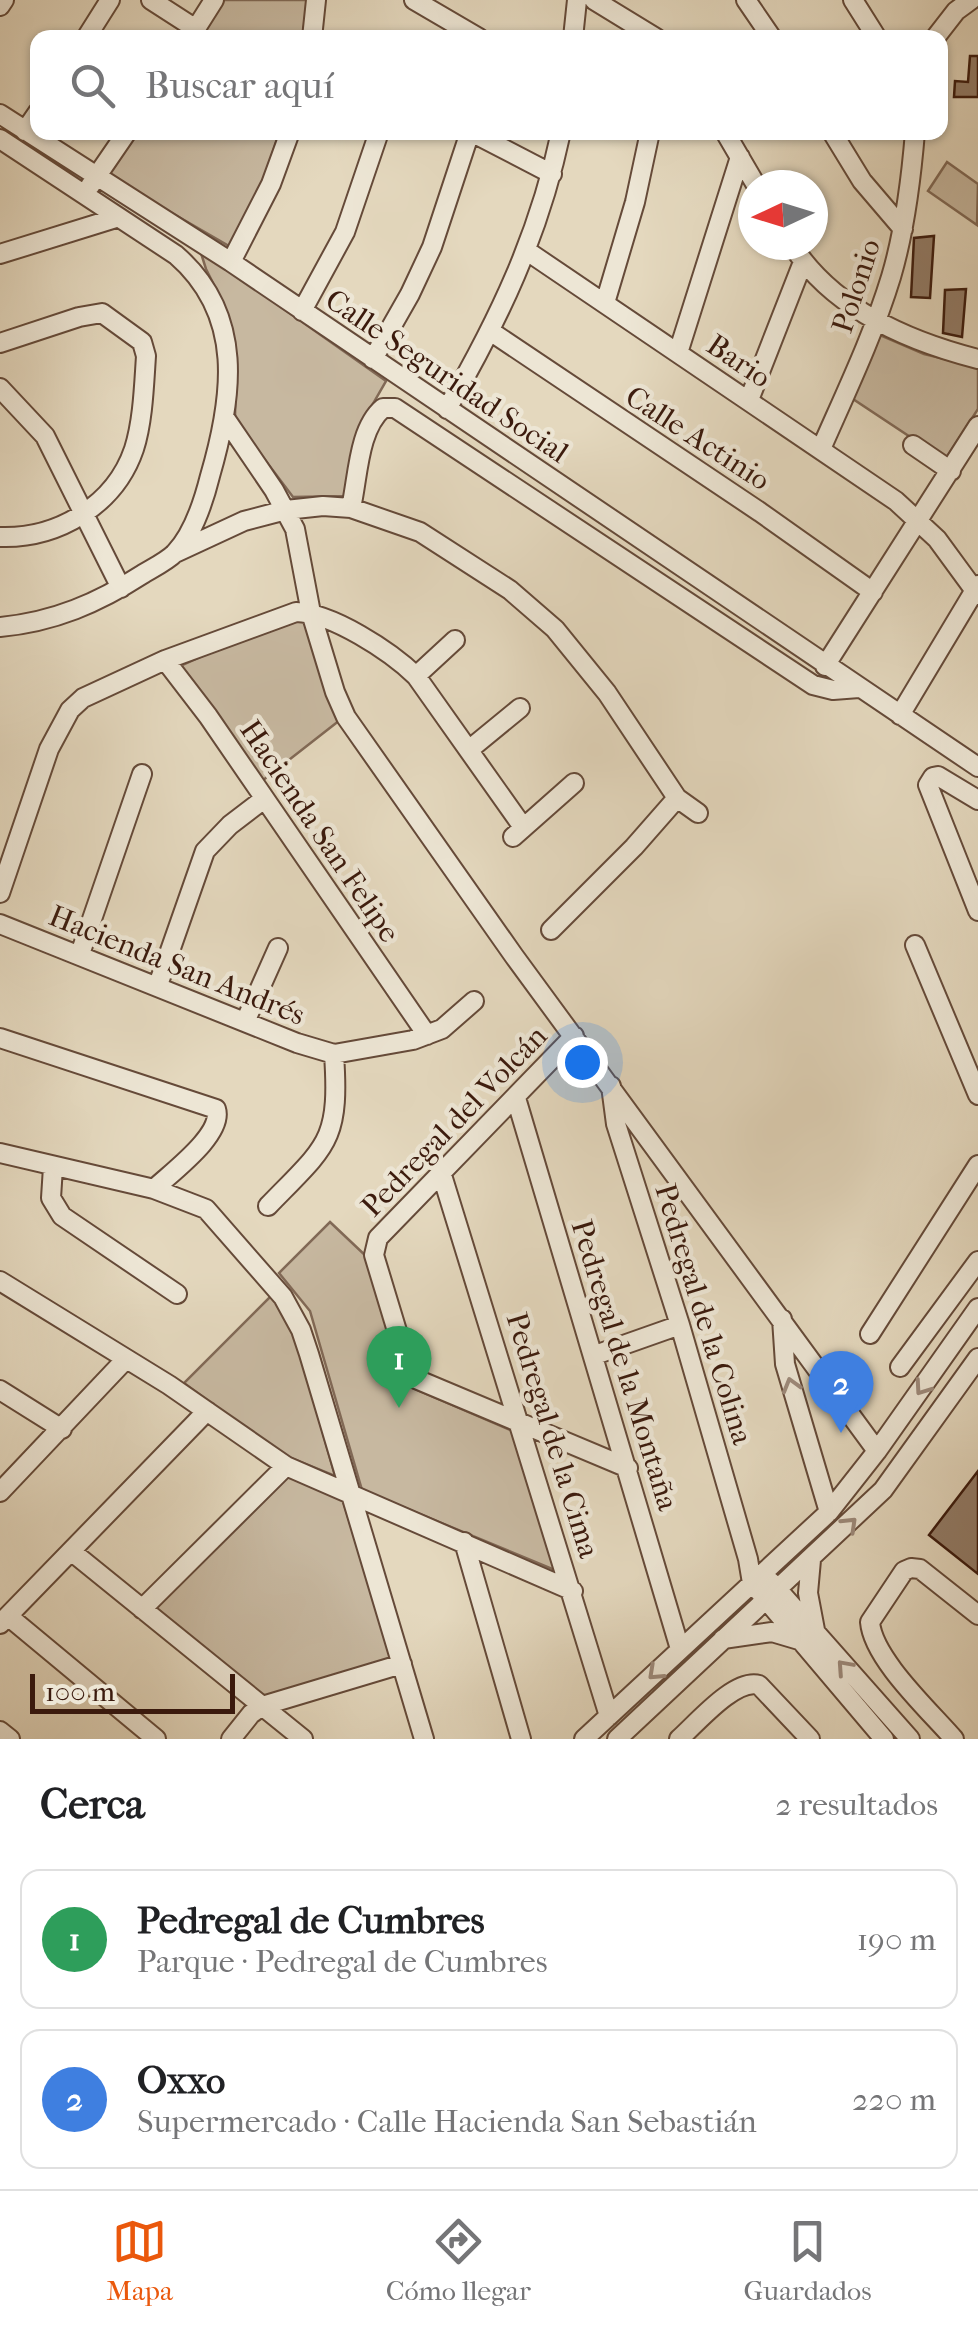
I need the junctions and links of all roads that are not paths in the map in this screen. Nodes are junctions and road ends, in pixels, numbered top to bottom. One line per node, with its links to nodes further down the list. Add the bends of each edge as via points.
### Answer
1 (110, 0): 11 (street)
2 (151, 0): 12 (street)
3 (214, 0): 13 (street)
4 (316, 0): 14 (street)
5 (414, 0): 15 (street)
6 (577, 0): 16 (street)
7 (594, 0): 17 (street)
8 (746, 0): 18 (street)
9 (853, 0): 19 (street)
10 (959, 4): 20 (street)
11 (91, 30)
12 (189, 30)
13 (195, 30)
14 (313, 30)
15 (466, 30)
16 (574, 30)
17 (643, 30)
18 (767, 30)
19 (872, 30)
20 (940, 30)
21 (0, 114): 23 (street, Calle Seguridad Social)
22 (30, 124): 23 (street)
23 (25, 131): 24 (street, Calle Seguridad Social)
24 (30, 134)
25 (0, 140): 41 (street)
26 (39, 140): 40 (street, Calle Seguridad Social)
27 (122, 140): 40 (street)
28 (287, 140): 46 (street)
29 (376, 140): 49 (street, via 345,232)
30 (468, 140): 54 (street, via 432,246)
31 (486, 140): 39 (street)
32 (559, 140): 39 (street)
33 (648, 140): 48 (street)
34 (730, 140): 37 (street)
35 (837, 140): 43 (street)
36 (914, 140): 43 (street, Polonio)
37 (740, 157): 38 (street); 53 (street)
38 (747, 170)
39 (552, 174): 44 (street)
40 (97, 177): 41 (street); 46 (street, Calle Seguridad Social)
41 (83, 196): 42 (street)
42 (116, 218): 45 (street); 59 (street, via 194,270 214,300 228,347)
43 (903, 229): 50 (street, Polonio)
44 (528, 251): 48 (street, Bario); 51 (street)
45 (0, 254)
46 (231, 262): 49 (street, Calle Seguridad Social)
47 (803, 262): 50 (street); 57 (street)
48 (604, 303): 53 (street, Bario)
49 (302, 312): 54 (street, Calle Seguridad Social)
50 (876, 320): 55 (street); 62 (street, Polonio)
51 (490, 332): 58 (street); 72 (street, Calle Actinio)
52 (0, 343): 66 (street, via 96,313 146,348 135,446 118,481)
53 (678, 353): 57 (street, Bario)
54 (373, 359): 58 (street, Calle Seguridad Social)
55 (978, 360)
56 (0, 388): 66 (street, via 45,436)
57 (749, 400): 62 (street, Bario)
58 (447, 408): 77 (street, Calle Seguridad Social)
59 (225, 418): 65 (street); 69 (street, via 207,488)
60 (978, 426): 63 (street)
61 (912, 444): 63 (street)
62 (822, 449): 67 (street, Bario)
63 (952, 471): 67 (street)
64 (352, 508): 65 (street); 79 (street, Calle Seguridad Social, via 373,418 383,408 396,408 813,684); 86 (street, via 420,532 537,612 575,651)
65 (286, 510): 69 (street); 73 (street)
66 (84, 514): 68 (street, via 48,532); 70 (street)
67 (918, 519): 71 (street, Bario); 72 (street)
68 (0, 537)
69 (175, 553): 70 (street)
70 (121, 588): 74 (street, via 52,619)
71 (977, 590): 81 (street)
72 (873, 592): 77 (street)
73 (311, 613): 76 (street, via 288,613); 78 (street); 102 (street, via 346,717)
74 (0, 627)
75 (455, 640): 78 (street)
76 (166, 660): 87 (street, Hacienda San Felipe); 91 (street, via 83,698 63,720)
77 (825, 666): 79 (street, Calle Seguridad Social)
78 (416, 676): 82 (street)
79 (859, 688): 81 (street, Calle Seguridad Social)
80 (520, 708): 82 (street)
81 (900, 715): 83 (street, Calle Seguridad Social)
82 (470, 749): 85 (street, via 518,832)
83 (976, 760)
84 (142, 774): 97 (street)
85 (574, 783)
86 (677, 798): 89 (street); 94 (street)
87 (264, 799): 98 (street, via 205,851); 101 (street, Hacienda San Felipe)
88 (978, 800): 90 (street, via 938,776 928,784)
89 (698, 812)
90 (971, 873): 92 (street)
91 (0, 893)
92 (978, 910)
93 (0, 924): 97 (street, Hacienda San Andrés)
94 (551, 930)
95 (915, 945): 106 (street)
96 (278, 948): 100 (street)
97 (80, 954): 98 (street, Hacienda San Andrés)
98 (158, 985): 100 (street, Hacienda San Andrés)
99 (474, 1001): 101 (street)
100 (245, 1022): 104 (street, Hacienda San Andrés)
101 (427, 1035): 104 (street)
102 (574, 1036): 105 (street); 107 (street, Pedregal del Volcán)
103 (0, 1038): 112 (street, via 216,1109 215,1129)
104 (334, 1054): 113 (street, via 337,1097 330,1134)
105 (611, 1086): 118 (street); 119 (street, Pedregal de la Colina, via 616,1124)
106 (978, 1095)
107 (516, 1098): 111 (street, Pedregal del Volcán); 121 (street, Pedregal de la Montaña)
108 (0, 1154): 110 (street)
109 (978, 1166): 120 (street)
110 (53, 1167): 112 (street); 116 (street, via 51,1198 62,1216)
111 (441, 1172): 127 (street, Pedregal de la Cima); 127 (street, Pedregal del Volcán, via 378,1238 376,1264 411,1373)
112 (154, 1189): 133 (street, via 213,1215 283,1297 302,1330)
113 (268, 1206)
114 (976, 1270): 124 (street)
115 (0, 1281): 123 (street)
116 (177, 1294)
117 (978, 1308): 129 (street, one-way to 129)
118 (782, 1318): 129 (street); 134 (street, one-way to 118, via 785,1364)
119 (680, 1325): 121 (street); 138 (street, Pedregal de la Colina)
120 (870, 1334)
121 (595, 1355): 131 (street, Pedregal de la Montaña)
122 (978, 1358): 137 (street, one-way to 122, via 882,1490)
123 (126, 1359): 126 (street); 128 (street)
124 (900, 1367)
125 (0, 1390): 128 (street)
126 (207, 1411): 130 (street); 136 (street)
127 (521, 1426): 131 (street); 139 (street, Pedregal de la Cima)
128 (62, 1429): 132 (street)
129 (877, 1451): 134 (street)
130 (286, 1466): 133 (street); 141 (street)
131 (628, 1468): 146 (street, Pedregal de la Montaña)
132 (0, 1492)
133 (349, 1492): 135 (street); 147 (street)
134 (829, 1512): 138 (street)
135 (464, 1542): 139 (street); 156 (street)
136 (71, 1551): 141 (street); 143 (street)
137 (811, 1560): 140 (street); 144 (street)
138 (758, 1577): 140 (street, Pedregal de la Colina); 146 (street)
139 (572, 1591): 149 (street, Pedregal de la Cima)
140 (771, 1594): 144 (street, Pedregal de la Colina); 145 (street)
141 (142, 1610): 148 (street)
142 (978, 1615): 163 (street, via 911,1568 870,1622 887,1659)
143 (4, 1620): 152 (street)
144 (808, 1638): 145 (street, via 760,1632); 161 (street); 162 (street, one-way to 144)
145 (722, 1639): 158 (street)
146 (680, 1649): 149 (street, one-way to 149)
147 (402, 1664): 148 (street); 155 (street)
148 (262, 1706): 153 (street); 154 (street)
149 (609, 1716): 157 (street)
150 (0, 1731): 151 (street)
151 (10, 1739)
152 (156, 1739)
153 (231, 1739)
154 (303, 1739)
155 (424, 1739)
156 (521, 1739)
157 (584, 1739)
158 (617, 1739)
159 (679, 1739): 160 (street, via 749,1683 759,1685)
160 (810, 1739)
161 (884, 1739)
162 (910, 1739)
163 (954, 1739)

